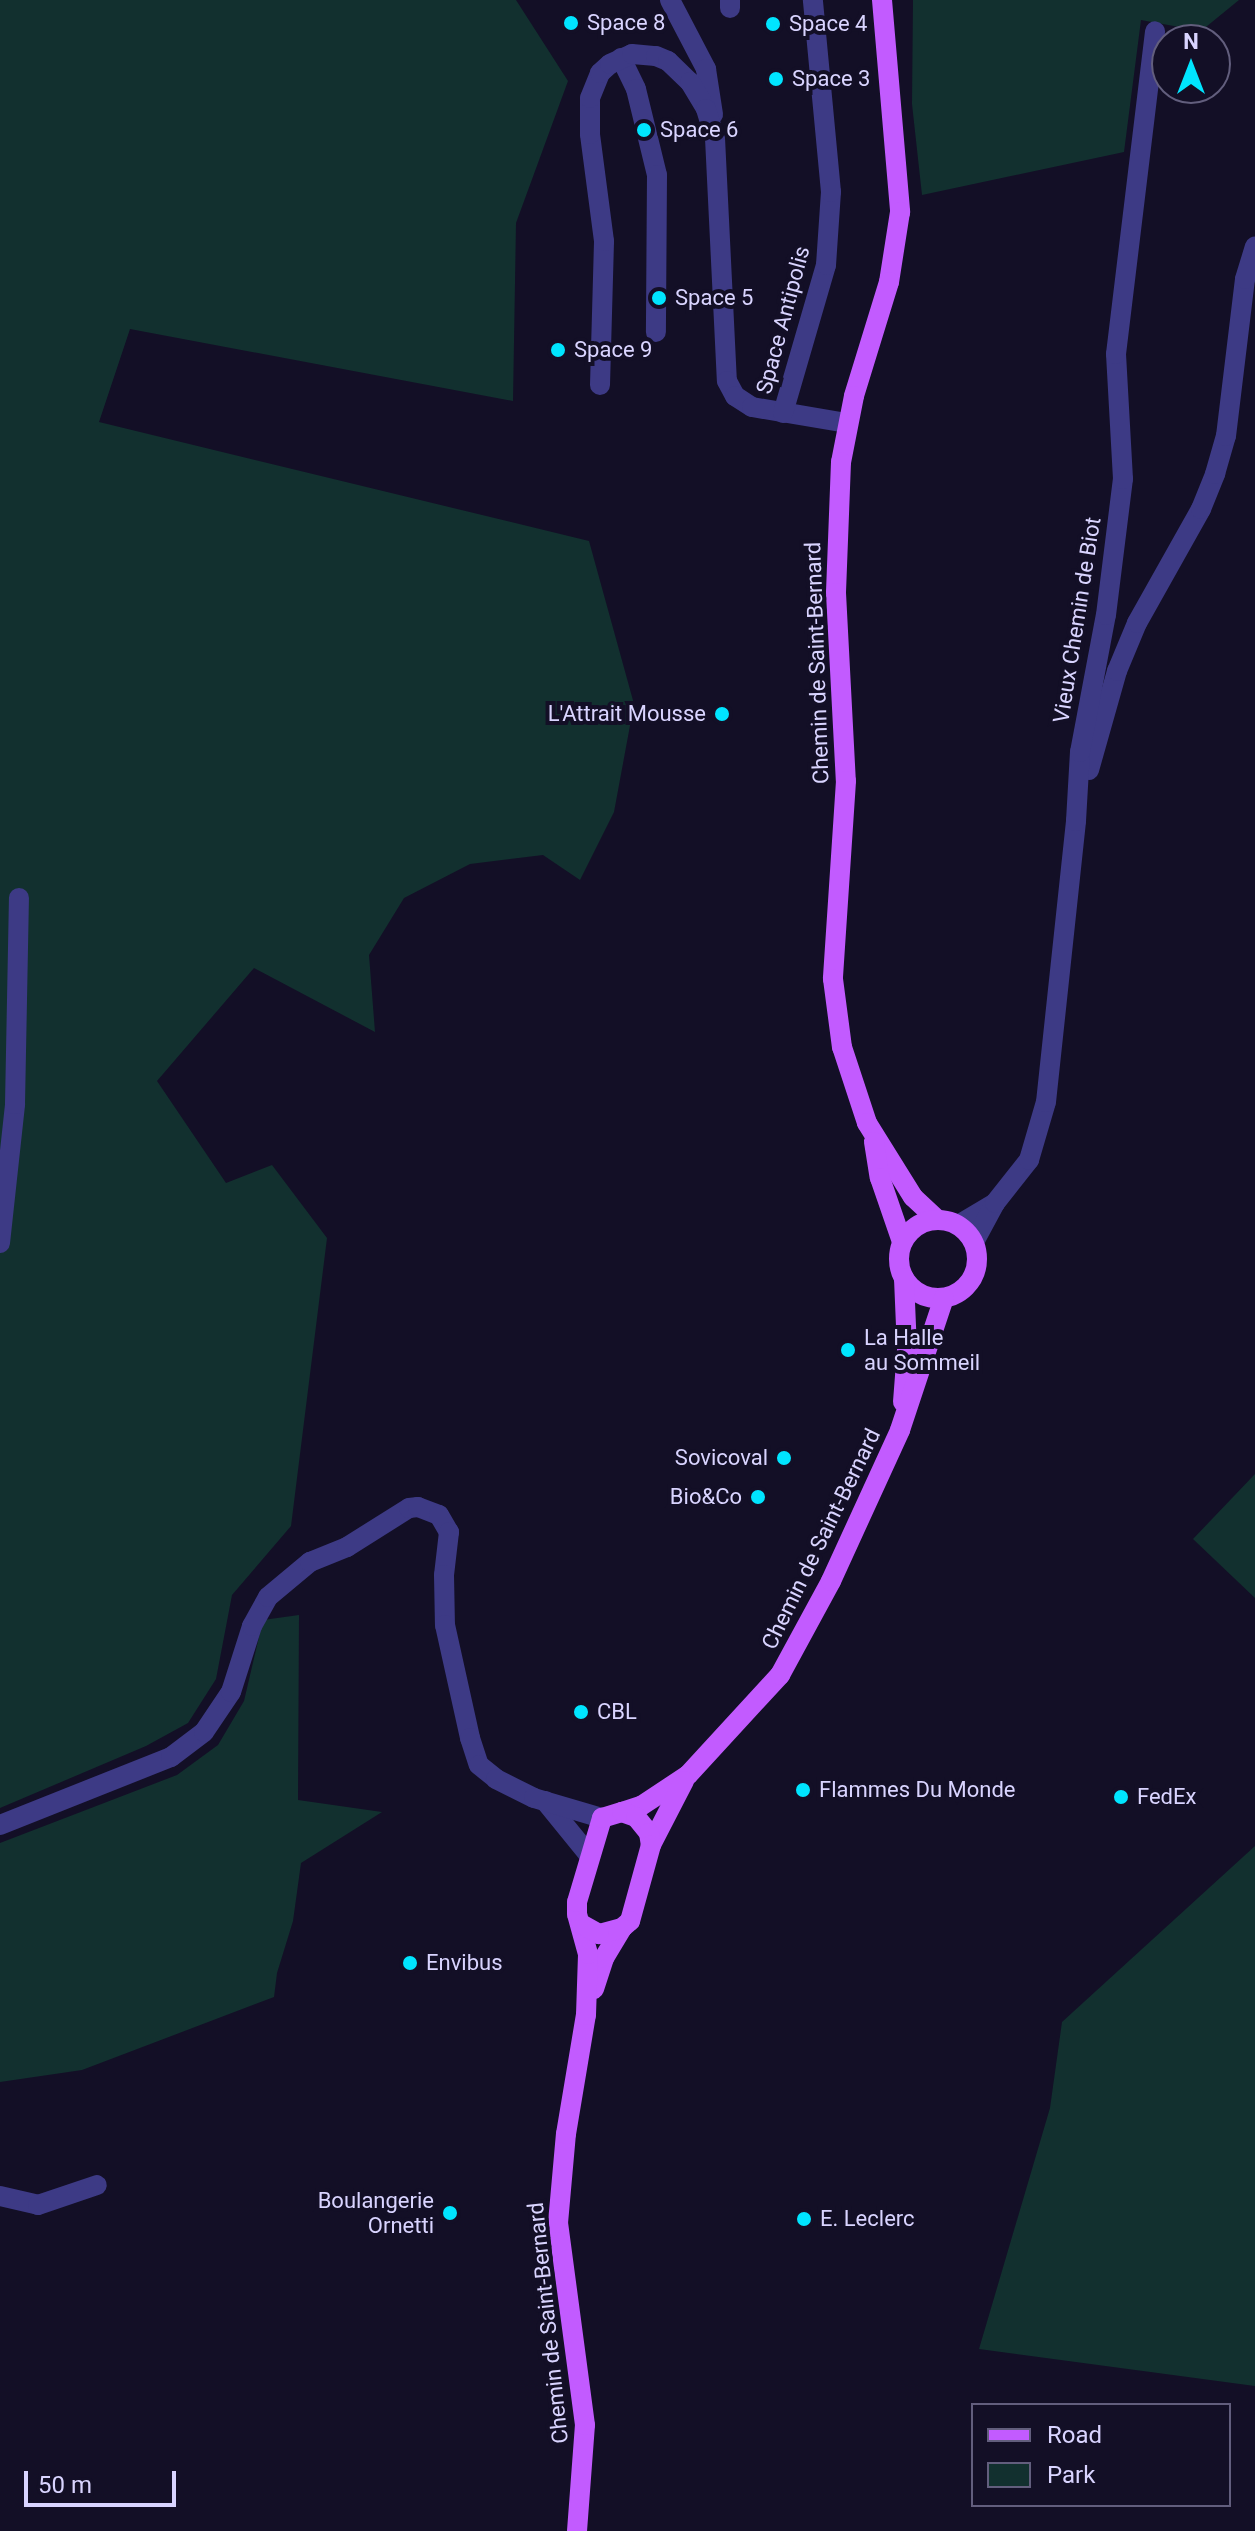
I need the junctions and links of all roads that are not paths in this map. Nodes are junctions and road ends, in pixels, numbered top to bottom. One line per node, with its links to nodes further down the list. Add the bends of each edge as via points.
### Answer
1 (670, 0): 6 (street, Space Antipolis, via 710,79)
2 (813, 0): 10 (street, Space Antipolis, via 831,192 826,265)
3 (882, 0): 11 (main road, Chemin de Saint-Bernard, via 900,212 889,282)
4 (621, 58): 6 (street, Space Antipolis, via 656,56 674,67 699,96); 8 (street, via 636,89 657,175); 9 (street, via 600,73 589,110 604,241)
5 (1151, 64): 12 (street, Vieux Chemin de Biot, via 1116,354 1123,479 1106,615 1080,752)
6 (715, 138): 10 (street, Space Antipolis, via 727,381 735,396 752,407)
7 (1255, 246): 12 (street, via 1245,279 1226,436 1215,474 1117,671)
8 (656, 332)
9 (600, 385)
10 (783, 413): 11 (street, Space Antipolis)
11 (847, 423): 14 (main road, Chemin de Saint-Bernard, via 836,593 846,781 833,979 842,1047)
12 (1076, 821): 15 (street, Vieux Chemin de Biot, via 1042,1125 1024,1169)
13 (19, 898): 20 (street, via 15,1104)
14 (872, 1134): 16 (main road, Chemin de Saint-Bernard, via 913,1197); 18 (main road, Chemin de Saint-Bernard, via 880,1178)
15 (995, 1203): 17 (street, Vieux Chemin de Biot); 19 (street, Vieux Chemin de Biot)
16 (937, 1219): 17 (main road); 18 (main road, via 917,1226)
17 (958, 1225): 19 (main road)
18 (902, 1242): 21 (main road, via 899,1261)
19 (974, 1242): 22 (main road, via 978,1253 973,1277)
20 (0, 1243)
21 (904, 1278): 22 (main road, via 921,1294); 23 (main road, Chemin de Saint-Bernard, via 907,1350)
22 (944, 1298): 23 (main road, Chemin de Saint-Bernard)
23 (900, 1430): 24 (main road, Chemin de Saint-Bernard, via 793,1654)
24 (688, 1775): 26 (main road, Chemin de Saint-Bernard, via 641,1806); 29 (main road, Chemin de Saint-Bernard)
25 (545, 1801): 27 (street); 28 (street, via 496,1779 479,1765 445,1625 449,1532 439,1515 418,1507 310,1562 268,1597 252,1626 231,1692 204,1732 171,1757); 30 (street)
26 (622, 1812): 27 (main road, Chemin de Saint-Bernard); 29 (main road, via 645,1824)
27 (602, 1818): 30 (main road, Chemin de Saint-Bernard)
28 (0, 1825)
29 (651, 1845): 32 (main road, Chemin de Saint-Bernard, via 635,1910)
30 (588, 1854): 31 (main road, Chemin de Saint-Bernard, via 577,1902)
31 (581, 1924): 32 (main road, via 599,1934); 33 (main road, Chemin de Saint-Bernard, via 588,1954)
32 (622, 1928): 33 (main road, Chemin de Saint-Bernard, via 604,1958)
33 (586, 2015): 36 (main road, Chemin de Saint-Bernard, via 558,2196 561,2263 585,2425)
34 (97, 2185): 35 (street, via 38,2205)
35 (0, 2196)
36 (577, 2531)

